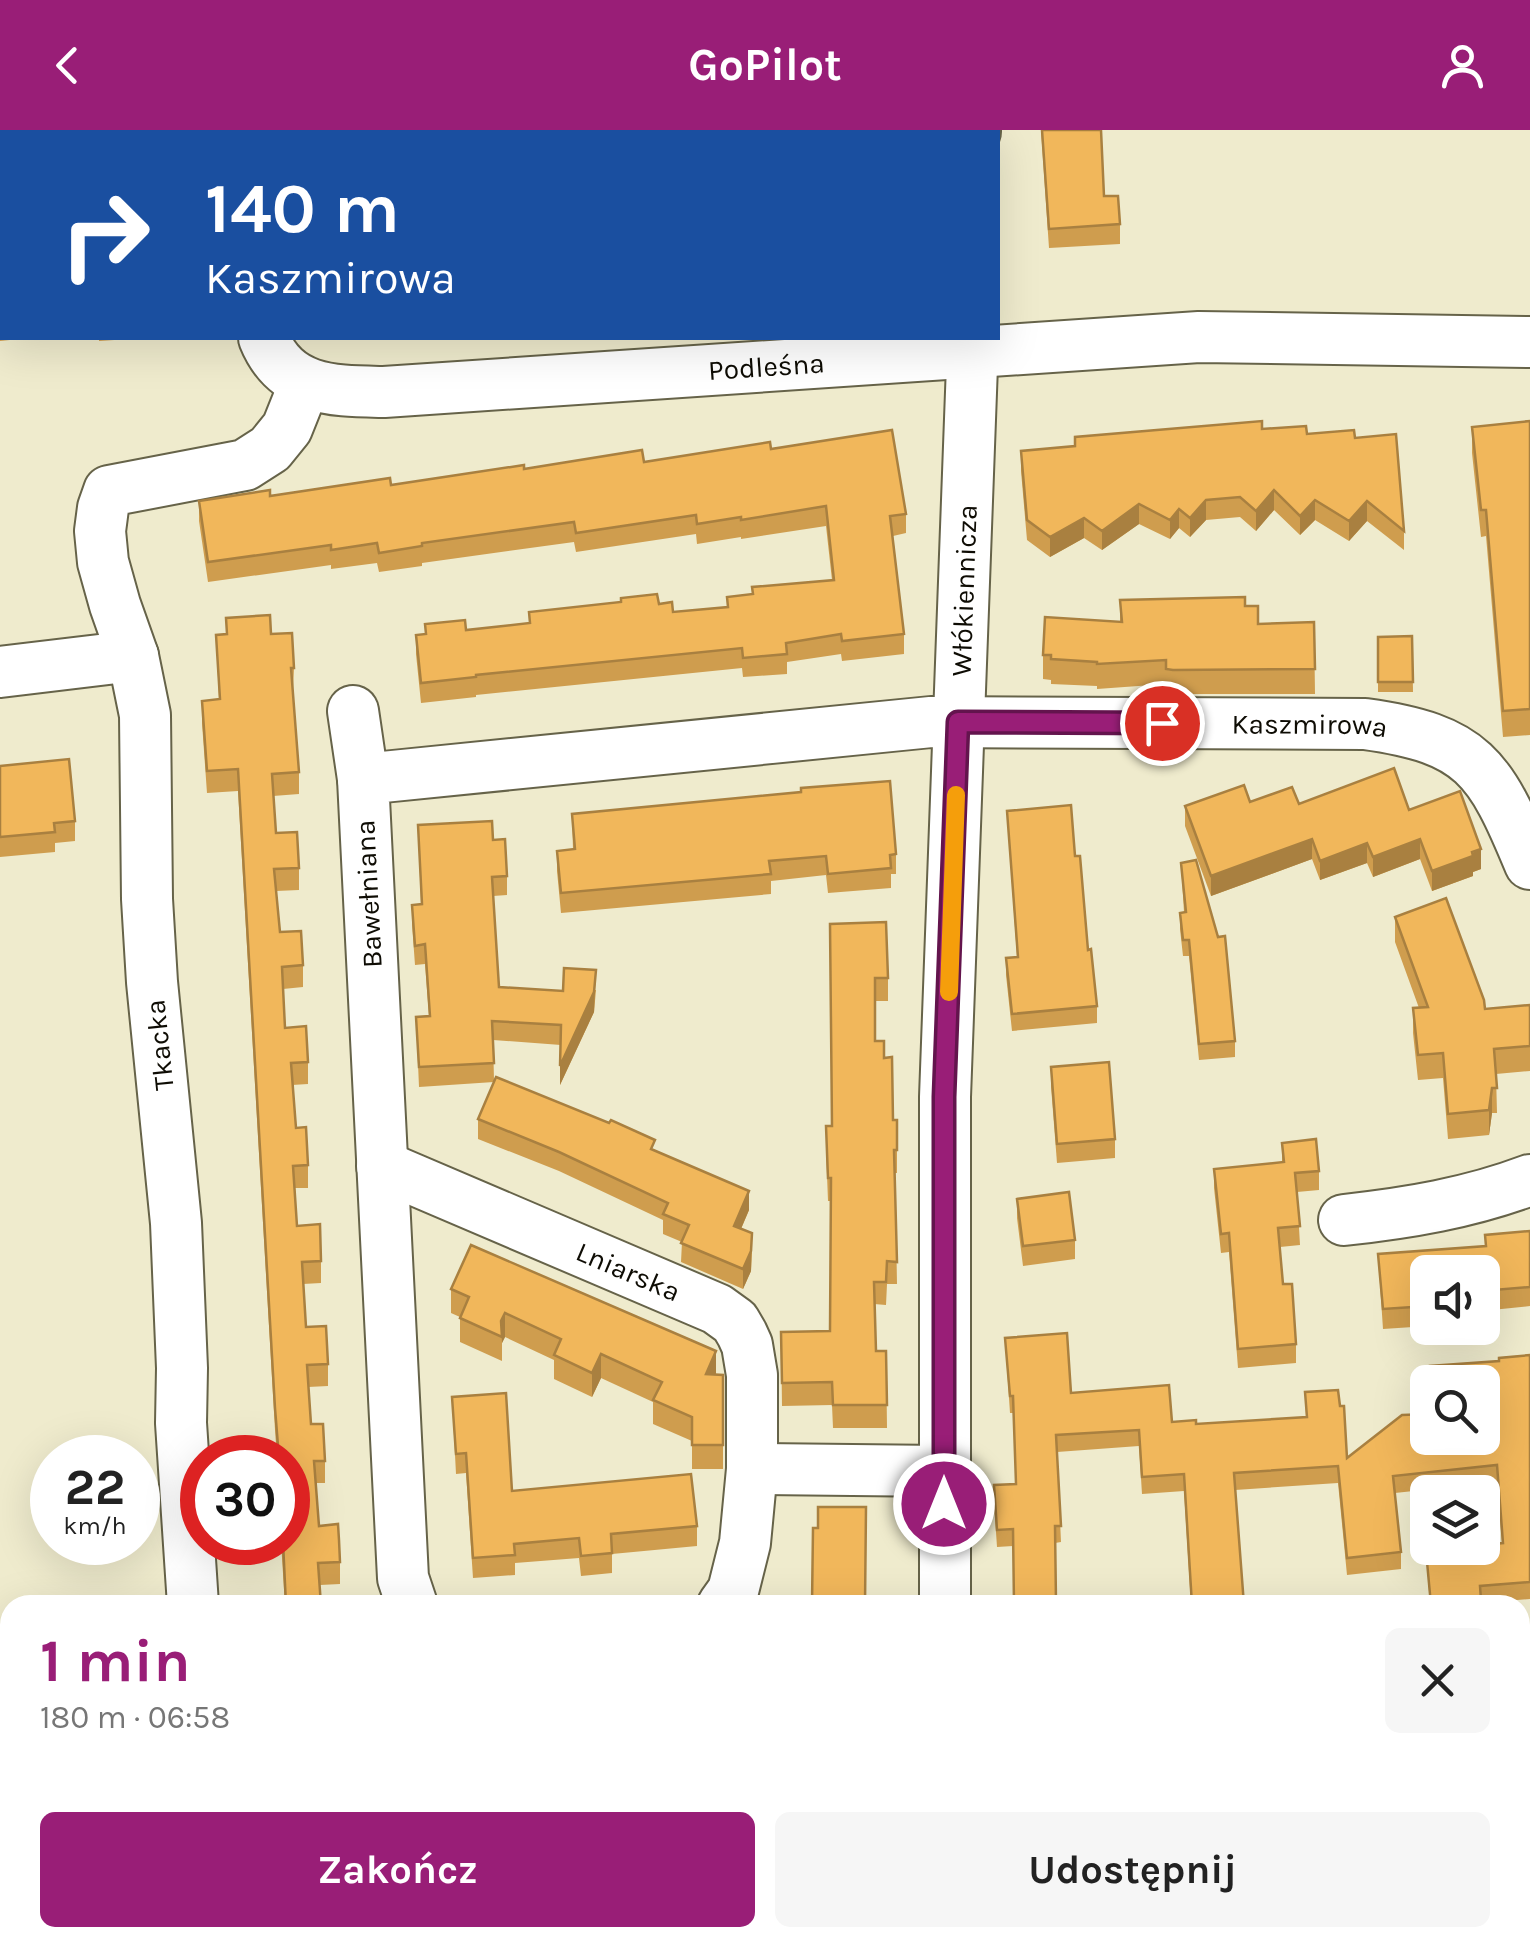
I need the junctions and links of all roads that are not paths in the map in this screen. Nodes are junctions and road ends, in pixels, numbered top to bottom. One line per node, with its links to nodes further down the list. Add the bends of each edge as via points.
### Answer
1 (265, 340): 4 (street, via 272,356)
2 (1530, 342): 3 (street, Podleśna, via 1198,338)
3 (973, 346): 4 (street, Podleśna, via 384,392); 8 (street, Włókiennicza)
4 (305, 383): 5 (street, Tkacka, via 287,428 270,450 246,464 110,491 100,531 104,562)
5 (133, 656): 6 (street); 16 (street, Tkacka, via 145,715 147,899 176,1223)
6 (0, 672)
7 (353, 711): 9 (street)
8 (958, 722): 9 (street, Bawełniana); 10 (street, Kaszmirowa, via 1348,724 1419,735 1454,748 1483,773); 15 (street, Włókiennicza, via 944,1097)
9 (362, 779): 11 (street, Bawełniana)
10 (1530, 864)
11 (382, 1166): 14 (street, Lniarska, via 735,1322 750,1356); 17 (street, Bawełniana)
12 (1530, 1180): 13 (street, via 1460,1203)
13 (1344, 1220)
14 (752, 1469): 15 (street); 18 (street, via 742,1558)
15 (943, 1471): 19 (street, Włókiennicza)
16 (192, 1595)
17 (409, 1595)
18 (729, 1595)
19 (945, 1595)

